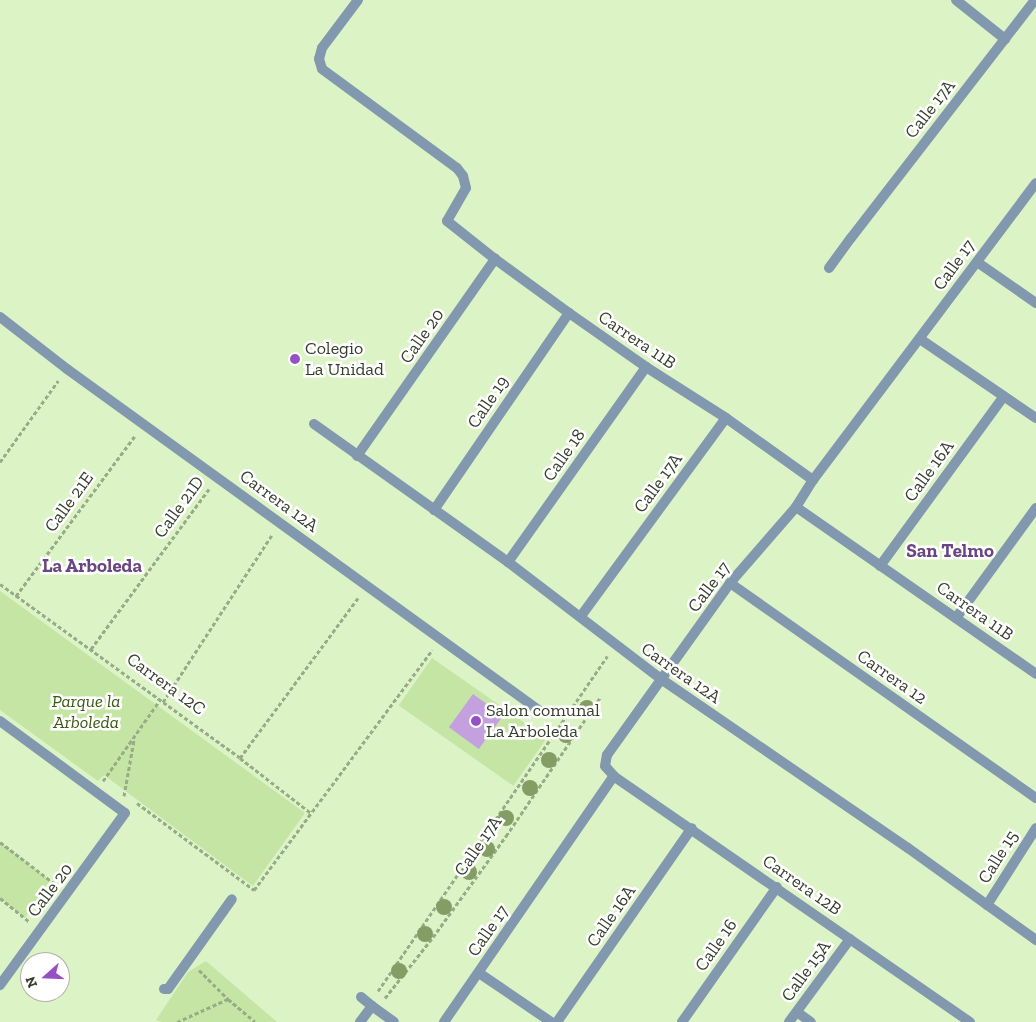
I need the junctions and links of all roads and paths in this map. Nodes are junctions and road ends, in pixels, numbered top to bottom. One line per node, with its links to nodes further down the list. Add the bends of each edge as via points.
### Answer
1 (358, 0): 6 (street, Carrera 11B, via 322,48 319,59 322,69 457,168 466,188 447,220)
2 (956, 0): 4 (street)
3 (1035, 0): 4 (street, Calle 17A)
4 (1006, 38): 8 (street, Calle 17A)
5 (1036, 183): 7 (street, Calle 17)
6 (495, 259): 10 (street, Carrera 11B); 20 (street, Calle 20)
7 (977, 262): 9 (street); 12 (street, Calle 17)
8 (829, 268)
9 (1036, 302)
10 (569, 313): 13 (street, Carrera 11B); 26 (street, Calle 19)
11 (0, 317): 14 (street, Carrera 12A)
12 (920, 340): 15 (street); 23 (street, Calle 17)
13 (646, 367): 16 (street, Carrera 11B); 28 (street, Calle 18)
14 (67, 369): 18 (street, Carrera 12A); 21 (path)
15 (1004, 396): 17 (street); 29 (street, Calle 16A)
16 (726, 418): 23 (street, Carrera 11B); 34 (street, Calle 17A)
17 (1036, 418)
18 (144, 423): 22 (street, Carrera 12A); 33 (path, Calle 21E)
19 (314, 424): 20 (street, Carrera 12A)
20 (358, 456): 26 (street, Carrera 12A)
21 (0, 462)
22 (218, 478): 27 (street, Carrera 12A); 38 (path, Calle 21D)
23 (814, 480): 24 (street, Calle 17)
24 (796, 507): 29 (street, Carrera 11B); 30 (street, Calle 17)
25 (1036, 508): 35 (street)
26 (434, 510): 28 (street, Carrera 12A)
27 (280, 521): 32 (street, Carrera 12A); 42 (path)
28 (508, 562): 34 (street, Carrera 12A)
29 (880, 566): 35 (street, Carrera 11B)
30 (730, 583): 40 (street, Calle 17); 53 (street, Carrera 12)
31 (0, 584): 33 (path, Carrera 12C)
32 (367, 586): 36 (street, Carrera 12A); 46 (path)
33 (16, 596): 38 (path, Carrera 12C)
34 (581, 616): 37 (street, Carrera 12A)
35 (956, 618): 39 (street, Carrera 11B)
36 (439, 640): 43 (street, Carrera 12A); 55 (path)
37 (614, 645): 40 (street, Carrera 12A); 73 (path, Calle 17A, via 375,996)
38 (91, 649): 42 (path, Carrera 12C)
39 (1035, 672)
40 (661, 679): 47 (street, Calle 17, via 607,755 605,766); 63 (street, Carrera 12A)
41 (601, 696): 73 (path, Calle 17A, via 433,937 382,1001)
42 (162, 701): 45 (path); 46 (path, Carrera 12C)
43 (540, 711)
44 (0, 721): 51 (street)
45 (134, 740): 48 (path); 52 (path)
46 (240, 758): 55 (path, Carrera 12C)
47 (614, 776): 56 (street, Carrera 12B); 68 (street, Calle 17)
48 (105, 780): 49 (path); 51 (path)
49 (111, 784)
50 (118, 789): 52 (path)
51 (97, 791): 54 (street)
52 (124, 794): 54 (path); 55 (path, via 254,890)
53 (1036, 798)
54 (123, 812): 60 (street, Calle 20)
55 (310, 813)
56 (692, 828): 59 (street, Carrera 12B); 81 (street, Calle 16A)
57 (1036, 828): 63 (street, Calle 15)
58 (0, 842): 60 (path)
59 (777, 887): 65 (street, Carrera 12B); 82 (street, Calle 16)
60 (68, 894): 64 (street, Calle 20)
61 (0, 898): 64 (path)
62 (232, 899): 67 (street)
63 (987, 905): 66 (street, Carrera 12A)
64 (40, 930): 69 (street, Calle 20)
65 (850, 939): 74 (street, Calle 15A); 85 (street, Carrera 12B)
66 (1036, 940)
67 (189, 958): 70 (street); 72 (path)
68 (479, 973): 79 (street, Calle 17); 80 (street)
69 (0, 985)
70 (164, 989)
71 (361, 997): 73 (street)
72 (228, 999): 75 (path); 76 (path)
73 (372, 1006): 77 (street); 78 (street)
74 (797, 1012): 83 (street, Calle 15A); 84 (street)
75 (177, 1022)
76 (255, 1022)
77 (360, 1022)
78 (394, 1022)
79 (444, 1022)
80 (551, 1022)
81 (557, 1022)
82 (682, 1022)
83 (789, 1022)
84 (811, 1022)
85 (970, 1022)

